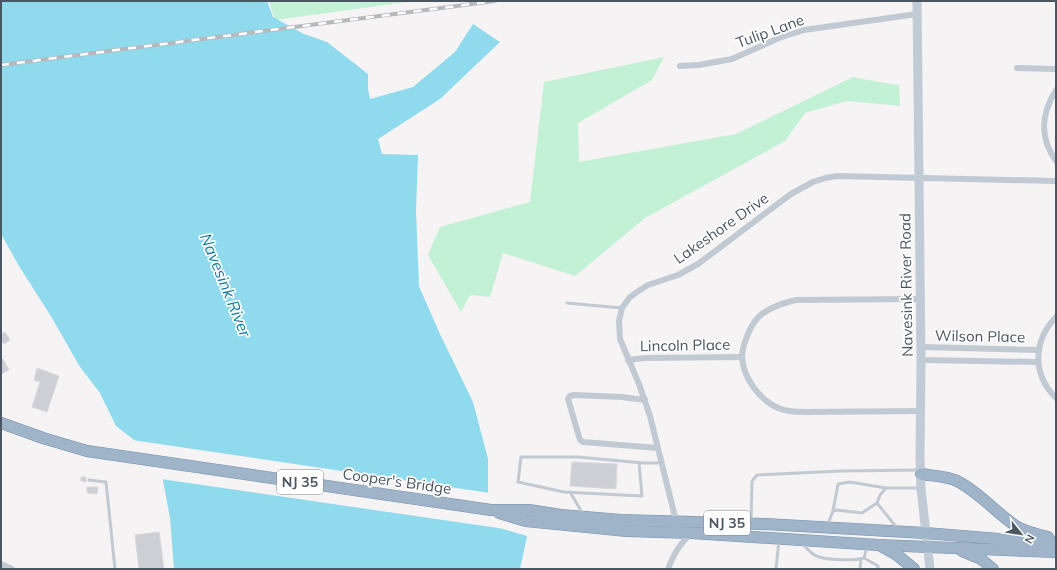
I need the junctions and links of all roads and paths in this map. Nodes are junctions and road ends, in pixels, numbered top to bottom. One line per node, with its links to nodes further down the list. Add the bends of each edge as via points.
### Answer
1 (917, 1): 2 (main road, Navesink River Road)
2 (917, 14): 3 (street, Tulip Lane, via 804,30 732,59); 8 (main road, Navesink River Road)
3 (680, 66)
4 (1017, 68): 5 (street)
5 (1056, 69)
6 (1056, 90): 7 (street, via 1045,113 1044,134)
7 (1056, 161)
8 (919, 178): 9 (street, Lakeshore Drive); 10 (main road, Navesink River Road); 12 (street, Lakeshore Drive, via 838,176 814,182 791,194 698,264 640,290 630,297)
9 (1056, 180)
10 (920, 299): 14 (main road, Navesink River Road); 16 (street, via 796,300 779,304 761,314 750,328)
11 (567, 303): 12 (lane)
12 (622, 308): 17 (street, via 619,321 620,339)
13 (1056, 318): 15 (street, via 1048,326)
14 (921, 347): 15 (street, Wilson Place); 18 (main road, Navesink River Road)
15 (1039, 350): 19 (street)
16 (742, 357): 17 (street, Lincoln Place); 22 (street, via 749,381 761,397 778,408 791,412)
17 (628, 360): 21 (street)
18 (921, 360): 19 (street, Wilson Place); 22 (main road, Navesink River Road)
19 (1038, 362): 20 (street, via 1041,376)
20 (1056, 398)
21 (645, 400): 24 (street); 24 (street, via 574,395 568,399 580,440 583,442)
22 (921, 411): 27 (main road, Navesink River Road)
23 (1, 423): 33 (highway, Cooper's Bridge / NJ 35, via 87,451)
24 (658, 448): 26 (street)
25 (639, 463): 26 (lane); 31 (lane, via 642,496); 31 (lane, via 578,457 521,457 518,482)
26 (662, 463): 36 (street)
27 (921, 472): 30 (main road, Navesink River Road); 37 (lane, via 841,471 757,475 752,481); 44 (highway, via 958,482 1016,526)
28 (89, 480): 52 (lane, via 106,482)
29 (886, 488): 30 (lane); 32 (lane); 34 (lane, via 850,482 838,484)
30 (921, 488): 41 (main road, Navesink River Road)
31 (570, 492): 35 (lane)
32 (877, 503): 34 (lane, via 862,513); 39 (lane)
33 (491, 510): 35 (highway, NJ 35, via 528,510); 40 (highway, NJ 35, via 526,521 548,524 627,531)
34 (833, 511): 38 (lane)
35 (585, 517): 36 (highway, NJ 35)
36 (676, 521): 37 (highway, NJ 35)
37 (751, 524): 38 (highway, NJ 35)
38 (826, 528): 39 (highway, NJ 35)
39 (900, 532): 41 (highway, NJ 35)
40 (692, 533): 42 (highway, NJ 35); 53 (street, via 682,542)
41 (925, 533): 44 (highway, NJ 35); 46 (main road, Navesink River Road)
42 (779, 539): 43 (highway, NJ 35); 54 (lane)
43 (799, 540): 45 (highway, NJ 35); 49 (lane, via 818,557)
44 (1056, 541)
45 (873, 544): 46 (highway, NJ 35); 49 (lane); 57 (highway, via 897,555)
46 (927, 547): 47 (highway, NJ 35); 58 (main road, Navesink River Road)
47 (954, 548): 48 (highway, NJ 35); 59 (highway, via 981,559)
48 (1056, 552)
49 (862, 559): 55 (lane); 56 (lane, via 878,566)
50 (1, 564): 51 (street)
51 (12, 569)
52 (115, 569)
53 (668, 569)
54 (776, 569)
55 (860, 569)
56 (878, 569)
57 (914, 569)
58 (930, 569)
59 (993, 569)

